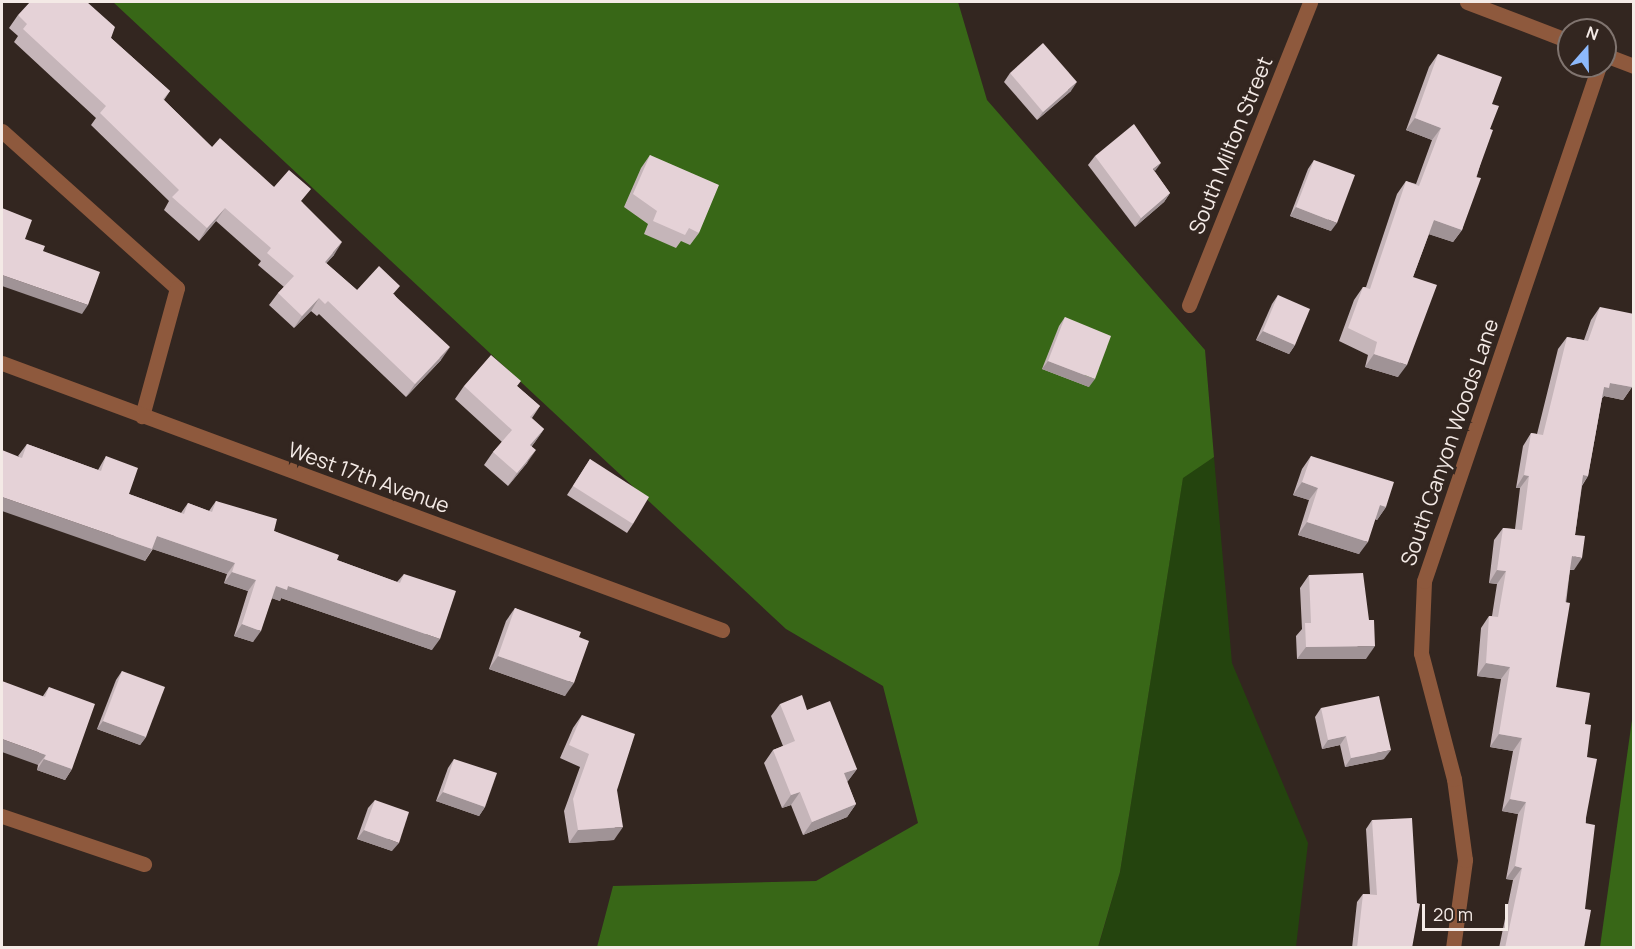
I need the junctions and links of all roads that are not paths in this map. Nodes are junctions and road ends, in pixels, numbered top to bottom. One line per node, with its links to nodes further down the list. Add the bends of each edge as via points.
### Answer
1 (1310, 2): 8 (street, South Milton Street)
2 (1467, 2): 3 (street)
3 (1557, 36)
4 (1617, 60): 5 (street)
5 (1634, 66)
6 (1595, 78): 14 (street, South Canyon Woods Lane, via 1424,581 1421,653 1454,779 1465,860)
7 (2, 131): 10 (street, via 177,288)
8 (1189, 305)
9 (2, 363): 10 (street, West 17th Avenue)
10 (142, 416): 11 (street, West 17th Avenue)
11 (722, 630)
12 (2, 816): 13 (street)
13 (144, 864)
14 (1453, 948)

